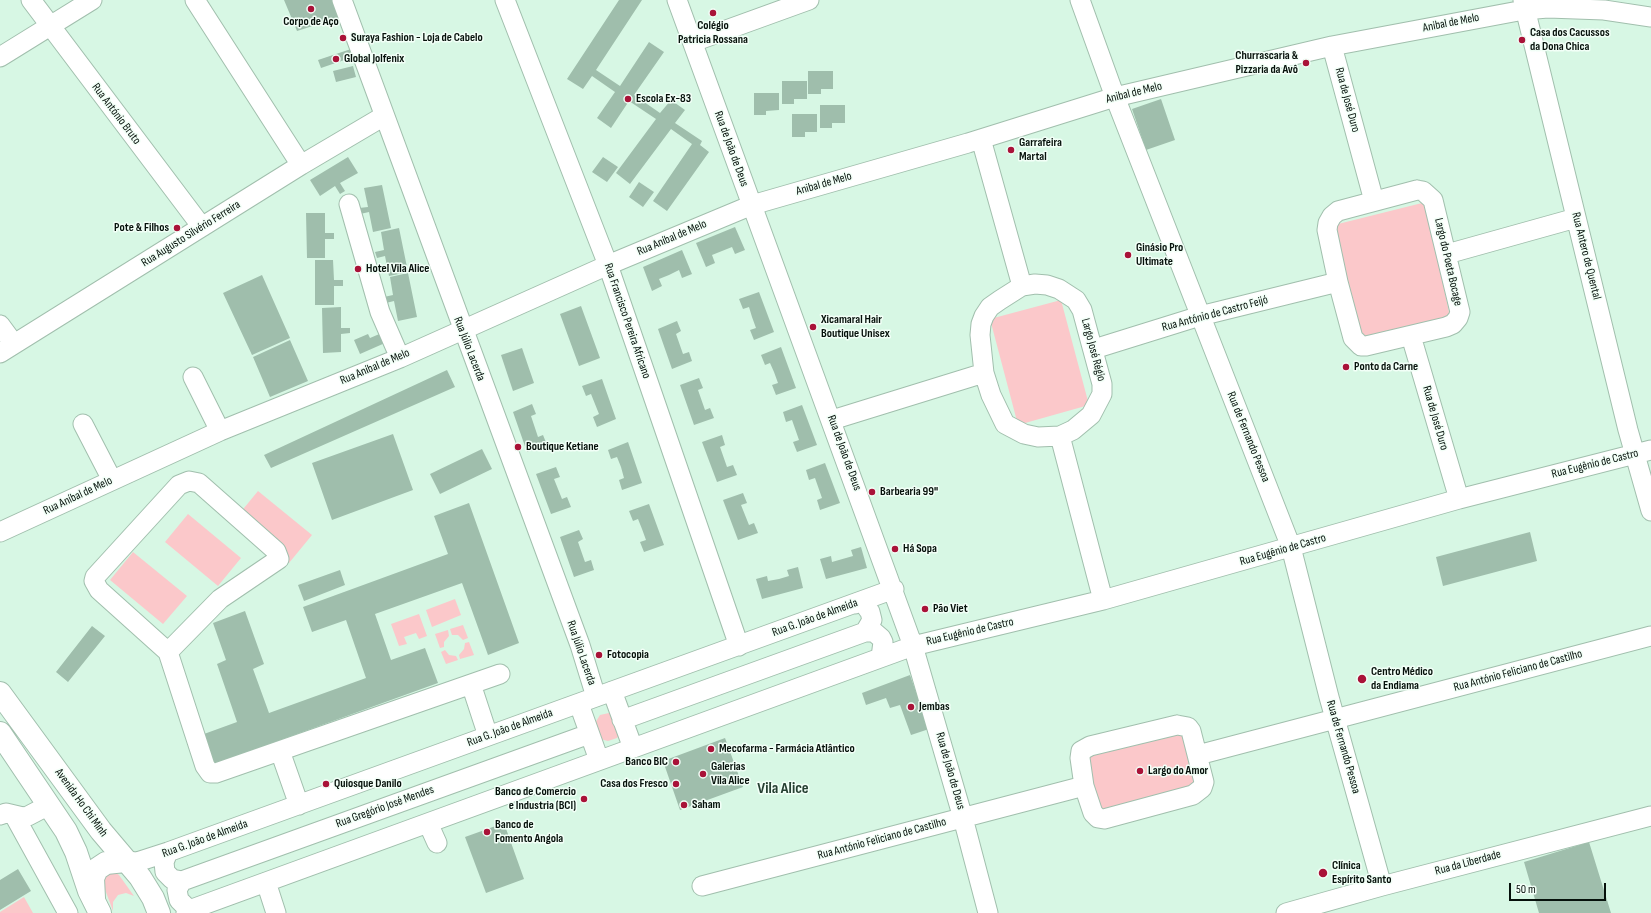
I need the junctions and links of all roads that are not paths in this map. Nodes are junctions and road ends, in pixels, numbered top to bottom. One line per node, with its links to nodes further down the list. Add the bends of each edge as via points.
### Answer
1 (31, 0): 11 (street, Rua António Bruto)
2 (92, 0): 11 (street)
3 (195, 0): 18 (street)
4 (342, 0): 16 (street, Rua Júlio Lacerda)
5 (504, 0): 25 (street, Rua Francisco Pereira Africano)
6 (677, 0): 12 (street, Rua de João de Deus)
7 (809, 0): 12 (street)
8 (1080, 0): 15 (street, Rua de Fernando Pessoa)
9 (1524, 5): 10 (street, Anibal de Melo, via 1604,10); 13 (street, Anibal de Melo); 22 (street, Rua Antero de Quental)
10 (1651, 17)
11 (50, 26): 14 (street); 23 (street, Rua António Bruto)
12 (693, 42): 21 (street, Rua de João de Deus)
13 (1332, 46): 15 (street, Anibal de Melo); 19 (street, Rua de José Duro)
14 (0, 57)
15 (1115, 97): 17 (street, Anibal de Melo); 28 (street, Rua de Fernando Pessoa)
16 (384, 116): 18 (street, Rua Augusto Silvério Ferreira); 30 (street, Rua Júlio Lacerda)
17 (981, 139): 21 (street, Anibal de Melo); 27 (street)
18 (301, 165): 23 (street, Rua Augusto Silvério Ferreira)
19 (1374, 200): 24 (street, Largo do Poeta Bocage, via 1417,190 1429,194 1433,200); 26 (street, Largo do Poeta Bocage, via 1338,211 1328,223 1327,230)
20 (349, 204): 34 (street, via 380,312)
21 (752, 205): 25 (street, Rua Aníbal de Melo); 37 (street, Rua de João de Deus)
22 (1576, 218): 24 (street); 41 (street, Rua Antero de Quental)
23 (202, 227): 32 (street, Rua Augusto Silvério Ferreira)
24 (1447, 254): 31 (street, Largo do Poeta Bocage, via 1460,312 1458,318 1446,327)
25 (608, 265): 30 (street, Rua Aníbal de Melo); 52 (street, Rua Francisco Pereira Africano)
26 (1338, 282): 28 (street, Rua António de Castro Feijó); 31 (street, Largo do Poeta Bocage, via 1356,342 1366,346)
27 (1022, 286): 33 (street, Largo José Régio, via 1047,285 1068,293 1076,300 1082,310); 35 (street, Largo José Régio, via 990,307 984,316 980,335)
28 (1200, 316): 33 (street, Rua António de Castro Feijó); 46 (street, Rua de Fernando Pessoa)
29 (0, 325): 32 (street)
30 (462, 330): 34 (street, Rua Aníbal de Melo); 59 (street, Rua Júlio Lacerda, via 580,645)
31 (1411, 336): 43 (street, Rua de José Duro)
32 (7, 348)
33 (1094, 349): 40 (street, Largo José Régio, via 1102,384 1099,404 1083,423)
34 (400, 358): 39 (street, Rua Aníbal de Melo)
35 (984, 373): 37 (street); 40 (street, Largo José Régio, via 990,394 1005,424 1024,434 1038,437)
36 (193, 377): 39 (street)
37 (832, 420): 47 (street, Rua de João de Deus)
38 (84, 424): 42 (street)
39 (220, 431): 42 (street, Rua Aníbal de Melo)
40 (1060, 436): 48 (street)
41 (1643, 452): 43 (street, Rua Eugênio de Castro); 44 (street, Rua Antero de Quental)
42 (112, 480): 45 (street, Rua Aníbal de Melo)
43 (1459, 499): 46 (street, Rua Eugênio de Castro)
44 (1651, 511)
45 (0, 532)
46 (1292, 547): 48 (street, Rua Eugênio de Castro); 61 (street, Rua de Fernando Pessoa)
47 (894, 589): 49 (street, Rua G. João de Almeida); 53 (street, Rua de João de Deus)
48 (1103, 600): 53 (street, Rua Eugênio de Castro)
49 (854, 604): 50 (street, via 864,604 870,612 872,620); 52 (street, Rua G. João de Almeida)
50 (865, 632): 55 (street, via 874,632 881,638); 62 (street)
51 (1651, 636): 61 (street, Rua António Feliciano de Castilho)
52 (739, 646): 59 (street, Rua G. João de Almeida)
53 (914, 646): 55 (street); 75 (street, Rua de João de Deus)
54 (168, 652): 54 (street, via 99,590 94,581 179,485 189,481 199,484 276,551 279,559 220,598); 67 (street, via 205,766 210,773)
55 (881, 657): 66 (street)
56 (500, 674): 57 (street)
57 (471, 684): 65 (street); 67 (street)
58 (0, 694): 79 (main road, Avenida Ho Chi Minh, via 96,825)
59 (604, 694): 60 (street, Rua G. João de Almeida); 62 (street, Rua Júlio Lacerda)
60 (579, 704): 64 (street); 65 (street, Rua G. João de Almeida)
61 (1336, 719): 68 (street, Rua António Feliciano de Castilho); 83 (street, Rua de Fernando Pessoa)
62 (622, 720): 66 (street, Rua Júlio Lacerda)
63 (0, 734): 71 (main road)
64 (589, 734): 69 (street); 80 (street, Rua Gregório José Mendes)
65 (488, 736): 72 (street, Rua G. João de Almeida)
66 (633, 748): 69 (street)
67 (280, 751): 72 (street)
68 (1198, 755): 70 (street, via 1191,731 1183,725 1090,746 1081,751); 70 (street, via 1204,782 1198,793 1186,797 1104,819 1093,813)
69 (599, 760): 76 (street)
70 (1084, 786): 75 (street, Rua António Feliciano de Castilho)
71 (49, 805): 73 (street, via 28,816); 84 (main road, via 73,845 89,892)
72 (299, 805): 78 (street, Rua G. João de Almeida)
73 (7, 815): 86 (street)
74 (1651, 816): 83 (street, Rua da Liberdade)
75 (963, 818): 82 (street, Rua António Feliciano de Castilho); 89 (street, Rua de João de Deus)
76 (428, 823): 77 (street); 81 (street)
77 (437, 843)
78 (168, 852): 79 (street, Rua G. João de Almeida, via 138,862); 80 (street, via 164,862 165,872 172,879)
79 (126, 861): 84 (main road, via 106,863 97,870 92,887); 87 (main road, Avenida Ho Chi Minh, via 140,877)
80 (182, 881): 85 (street, via 178,890 179,900)
81 (266, 882): 85 (street); 88 (street)
82 (702, 886)
83 (1382, 886): 90 (street, Rua da Liberdade)
84 (98, 909)
85 (193, 911)
86 (68, 913)
87 (159, 913)
88 (276, 913)
89 (988, 913)
90 (1286, 913)

